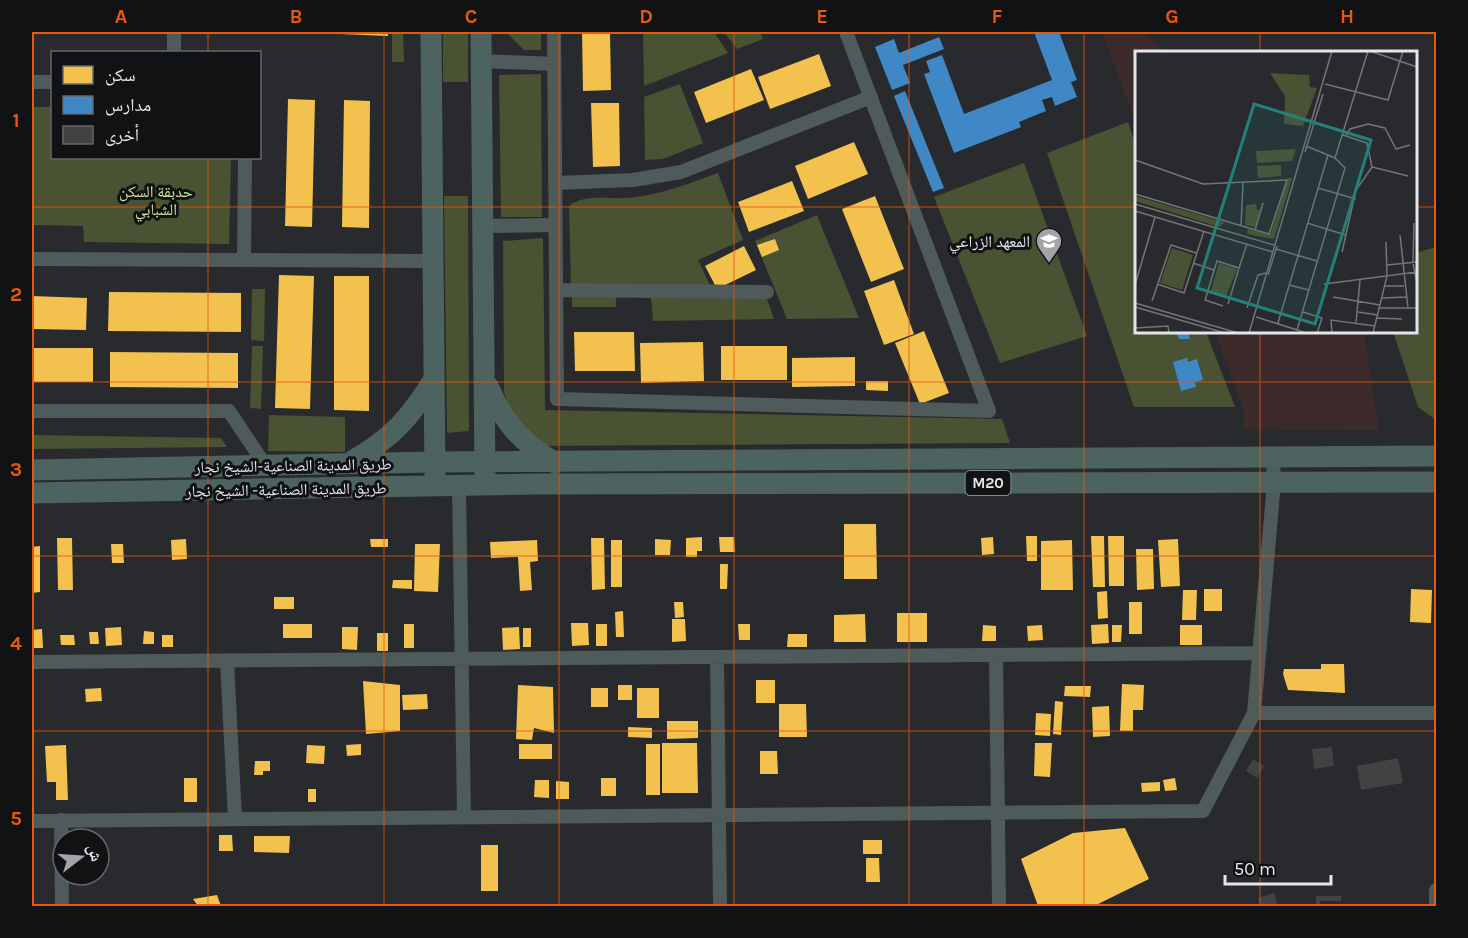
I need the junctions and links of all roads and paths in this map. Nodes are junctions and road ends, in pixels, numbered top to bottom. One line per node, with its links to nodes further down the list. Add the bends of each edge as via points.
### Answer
1 (174, 32): 6 (street)
2 (431, 32): 18 (main road)
3 (481, 32): 7 (main road)
4 (554, 32): 8 (street)
5 (846, 32): 11 (street)
6 (174, 51)
7 (482, 61): 8 (street); 15 (main road)
8 (554, 64): 13 (street)
9 (32, 82): 10 (street)
10 (51, 82)
11 (871, 97): 13 (street, via 681,172 633,180); 19 (street, via 989,411 557,399)
12 (245, 159): 17 (street)
13 (555, 183): 14 (street)
14 (555, 225): 15 (street); 19 (street)
15 (483, 226): 22 (main road)
16 (32, 259): 17 (street)
17 (244, 260): 18 (street)
18 (433, 261): 21 (main road)
19 (556, 290): 20 (street)
20 (767, 292)
21 (434, 378): 26 (main road); 27 (main road, via 400,428)
22 (484, 378): 28 (main road); 29 (main road, via 509,426)
23 (32, 411): 30 (street, via 229,411)
24 (1437, 456): 25 (main road, M20)
25 (1273, 458): 29 (main road, M20); 32 (street)
26 (435, 462): 27 (main road, طريق المدينة الصناعية-الشيخ نجار); 28 (main road, طريق المدينة الصناعية-الشيخ نجار); 34 (main road)
27 (349, 463): 30 (main road, طريق المدينة الصناعية-الشيخ نجار)
28 (485, 463): 29 (main road, طريق المدينة الصناعية-الشيخ نجار); 36 (main road)
29 (555, 463)
30 (265, 465): 31 (main road, طريق المدينة الصناعية-الشيخ نجار)
31 (32, 470)
32 (1274, 482): 33 (main road, M20); 36 (main road, طريق المدينة الصناعية- الشيخ نجار / M20); 38 (street)
33 (1437, 483)
34 (435, 486): 35 (main road, طريق المدينة الصناعية- الشيخ نجار); 37 (main road, طريق المدينة الصناعية- الشيخ نجار)
35 (459, 486): 36 (main road, طريق المدينة الصناعية- الشيخ نجار); 41 (street)
36 (485, 486)
37 (32, 493)
38 (1257, 653): 39 (street); 44 (street)
39 (996, 655): 40 (street); 46 (street)
40 (717, 657): 41 (street); 48 (street)
41 (462, 659): 42 (street); 47 (street)
42 (228, 661): 43 (street); 49 (street)
43 (32, 662)
44 (1254, 713): 45 (street); 46 (street, via 1203,811)
45 (1437, 713)
46 (998, 813): 48 (street); 55 (street)
47 (464, 815): 48 (street); 49 (street)
48 (719, 815): 54 (street)
49 (235, 819): 50 (street)
50 (61, 820): 51 (street); 53 (street)
51 (32, 821)
52 (1437, 890): 56 (street)
53 (62, 906)
54 (720, 906)
55 (999, 906)
56 (1436, 906)

